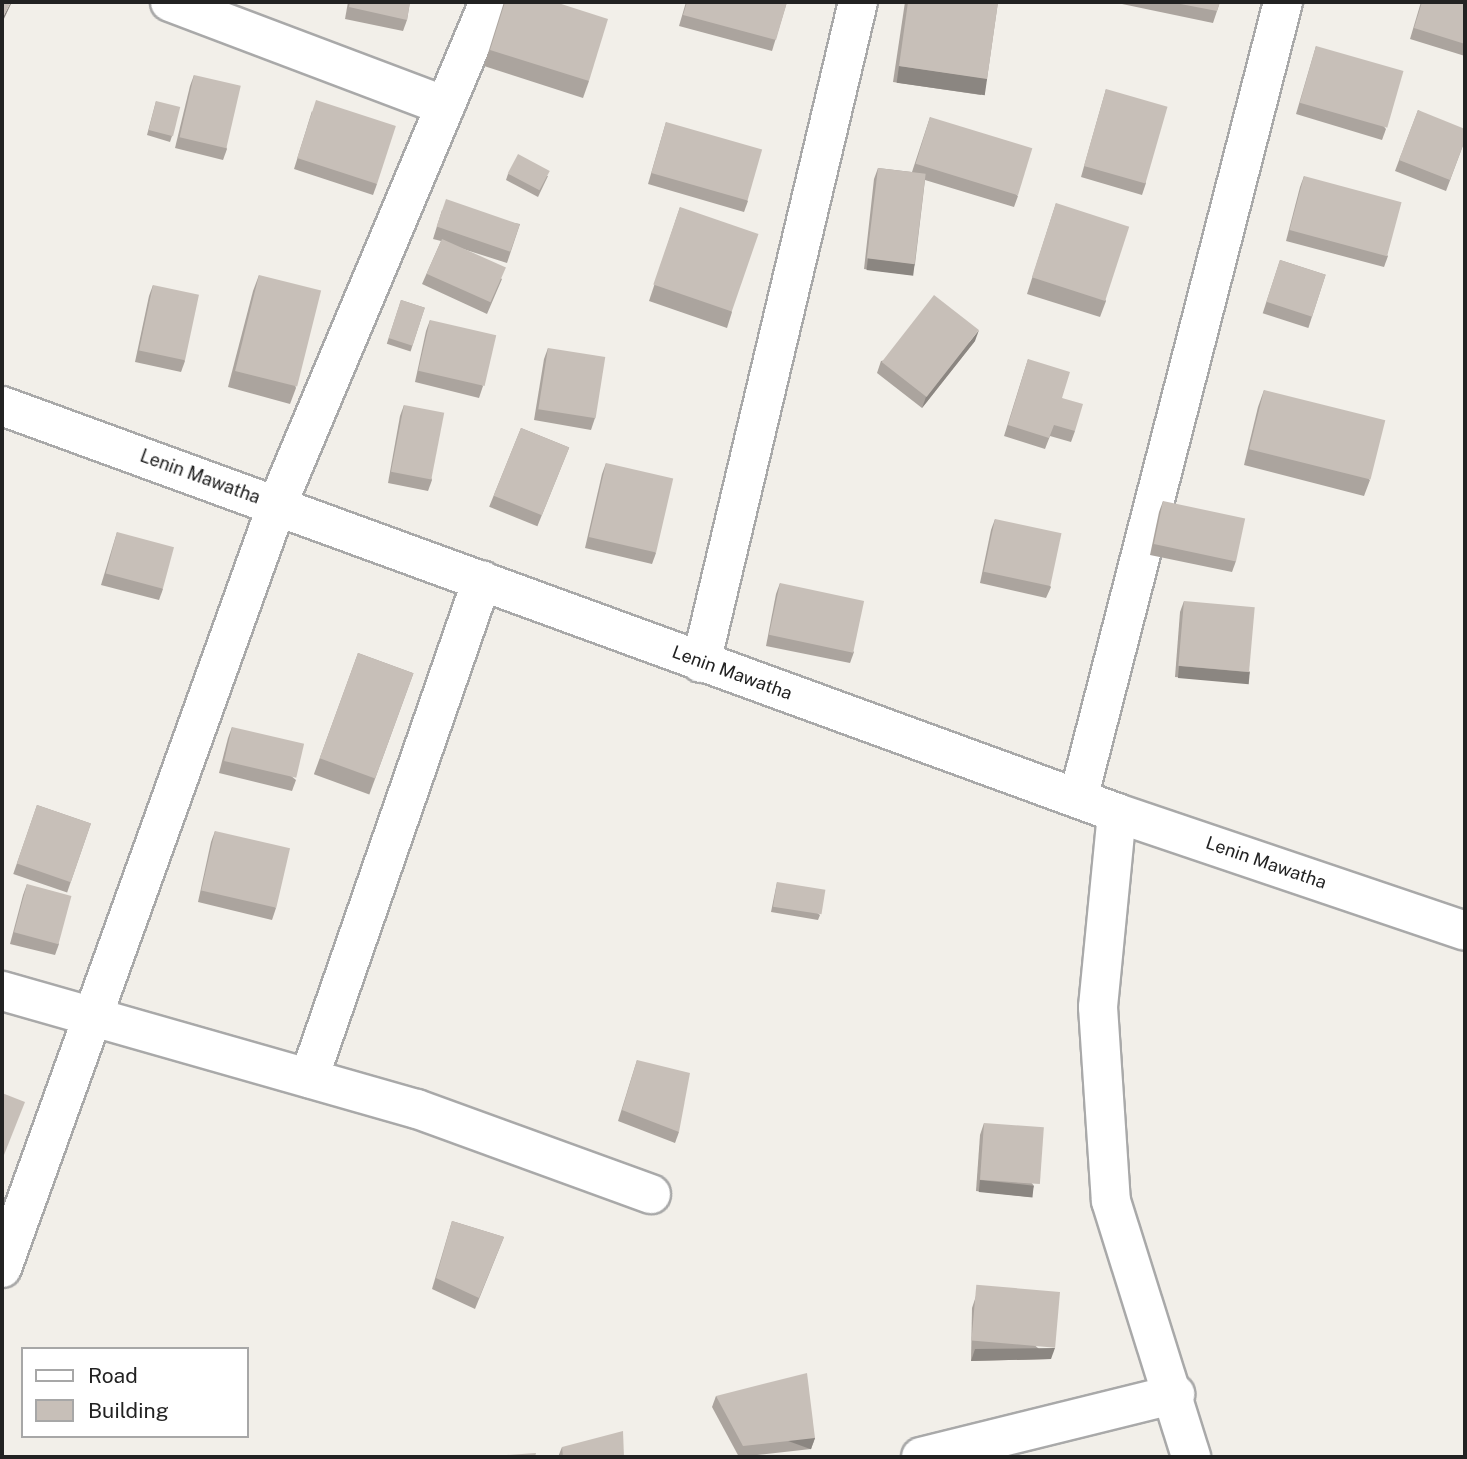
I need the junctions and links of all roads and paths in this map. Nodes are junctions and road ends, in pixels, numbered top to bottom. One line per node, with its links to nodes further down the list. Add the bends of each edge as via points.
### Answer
1 (170, 2): 5 (street)
2 (489, 2): 5 (street)
3 (859, 2): 9 (street)
4 (1283, 2): 10 (street)
5 (445, 106): 7 (street)
6 (2, 406): 7 (street, Lenin Mawatha)
7 (278, 505): 8 (street, Lenin Mawatha); 14 (street)
8 (482, 580): 9 (street, Lenin Mawatha); 15 (street)
9 (701, 663): 10 (street, Lenin Mawatha)
10 (1079, 795): 11 (street, Lenin Mawatha)
11 (1117, 813): 12 (street, Lenin Mawatha); 18 (street, via 1098,1007 1111,1201)
12 (1465, 931)
13 (2, 990): 14 (street)
14 (94, 1017): 15 (street); 17 (street)
15 (309, 1078): 16 (street, via 417,1109)
16 (651, 1194)
17 (2, 1268)
18 (1175, 1394): 19 (street); 20 (street)
19 (921, 1457)
20 (1191, 1457)

